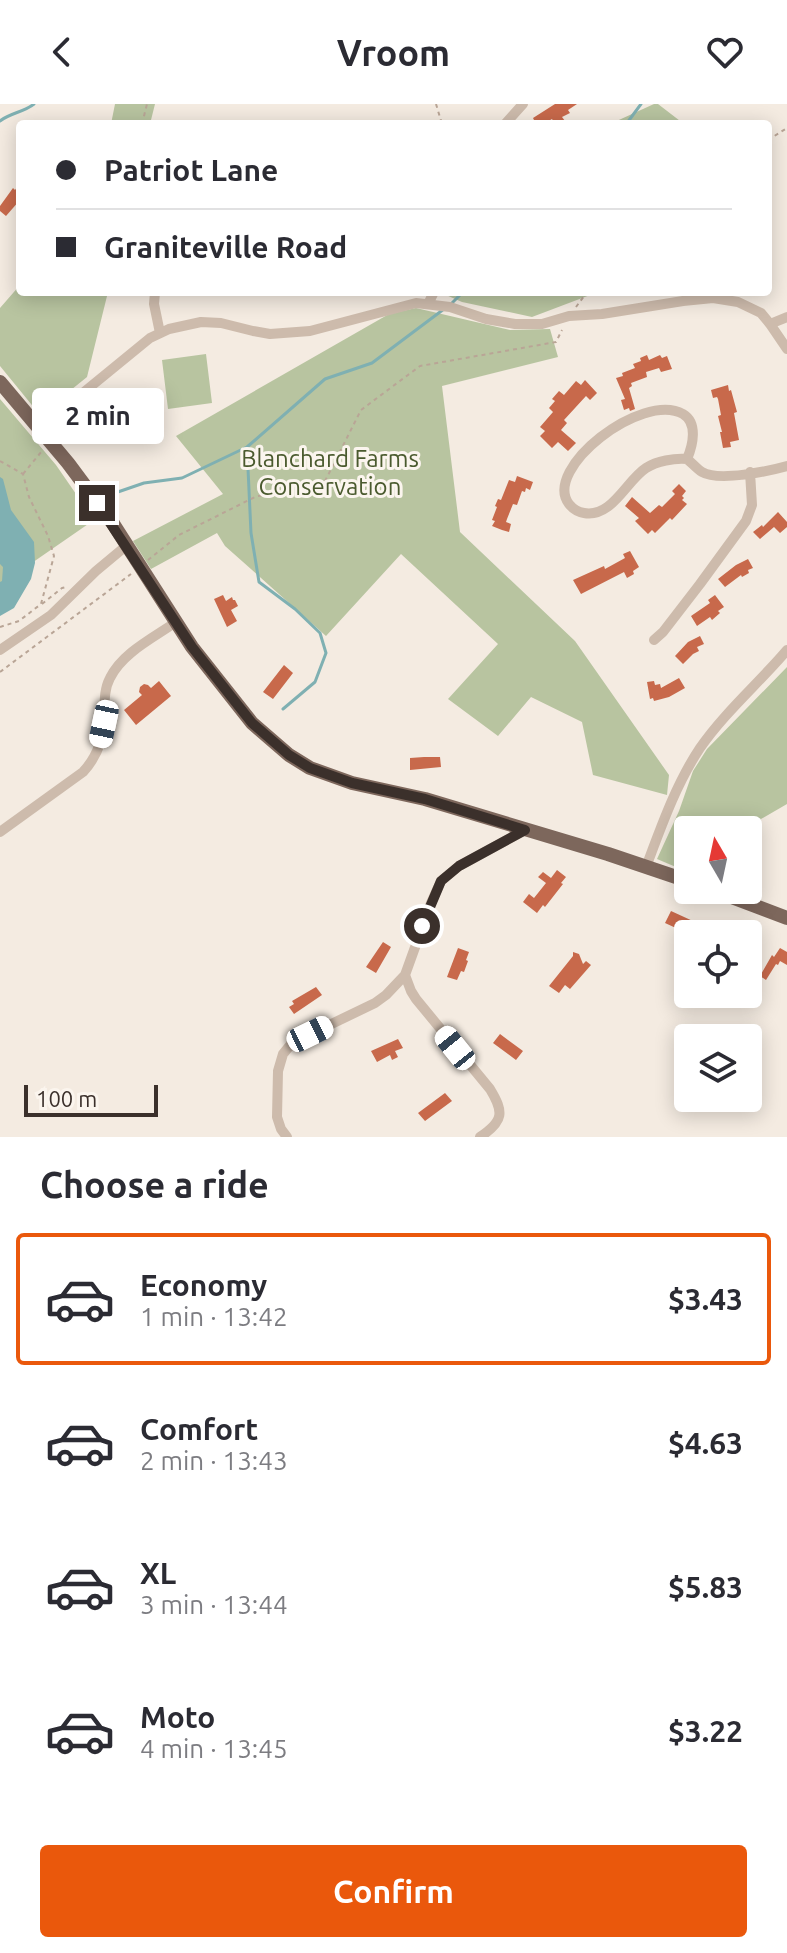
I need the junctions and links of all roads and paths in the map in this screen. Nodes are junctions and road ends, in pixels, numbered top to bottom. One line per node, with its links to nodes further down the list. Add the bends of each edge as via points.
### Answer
1 (523, 104): 2 (street)
2 (509, 120)
3 (155, 296): 10 (street)
4 (432, 296): 6 (street)
5 (584, 296): 7 (path)
6 (428, 304): 7 (street, via 501,323 542,324); 10 (street, via 290,333 201,322)
7 (569, 316): 9 (street, via 713,298 748,306); 20 (path, via 556,342 420,366 361,410 321,489 255,497 179,535)
8 (787, 317): 9 (street)
9 (770, 324): 11 (street)
10 (160, 333): 13 (street)
11 (787, 349)
12 (0, 382): 13 (main road)
13 (45, 434): 18 (path); 19 (main road)
14 (687, 459): 14 (street, via 692,440 688,418 663,409 635,416 580,459 567,475 565,496 576,510 593,513 612,503 644,469); 17 (street, via 714,476)
15 (0, 461): 18 (path)
16 (787, 466): 17 (street)
17 (750, 472): 25 (street, via 752,505 746,521)
18 (23, 474): 22 (path, via 54,556)
19 (126, 546): 20 (main road); 21 (street)
20 (141, 566): 23 (main road); 28 (path)
21 (80, 586): 22 (path, via 62,588); 26 (street, via 51,615)
22 (41, 604): 24 (path, via 19,621)
23 (176, 622): 29 (main road, via 252,723 310,768); 30 (street, via 125,658 111,675 103,732 92,762)
24 (0, 627)
25 (654, 640)
26 (0, 650)
27 (787, 650): 31 (street, via 701,747 663,820)
28 (0, 672)
29 (525, 830): 31 (main road); 35 (street, via 441,881)
30 (0, 832)
31 (646, 867): 32 (main road)
32 (674, 876)
33 (750, 904): 34 (main road)
34 (787, 918)
35 (405, 975): 36 (street, via 375,1003 292,1043 283,1054 277,1117); 37 (street, via 416,999 500,1105 498,1120)
36 (287, 1137)
37 (480, 1137)

